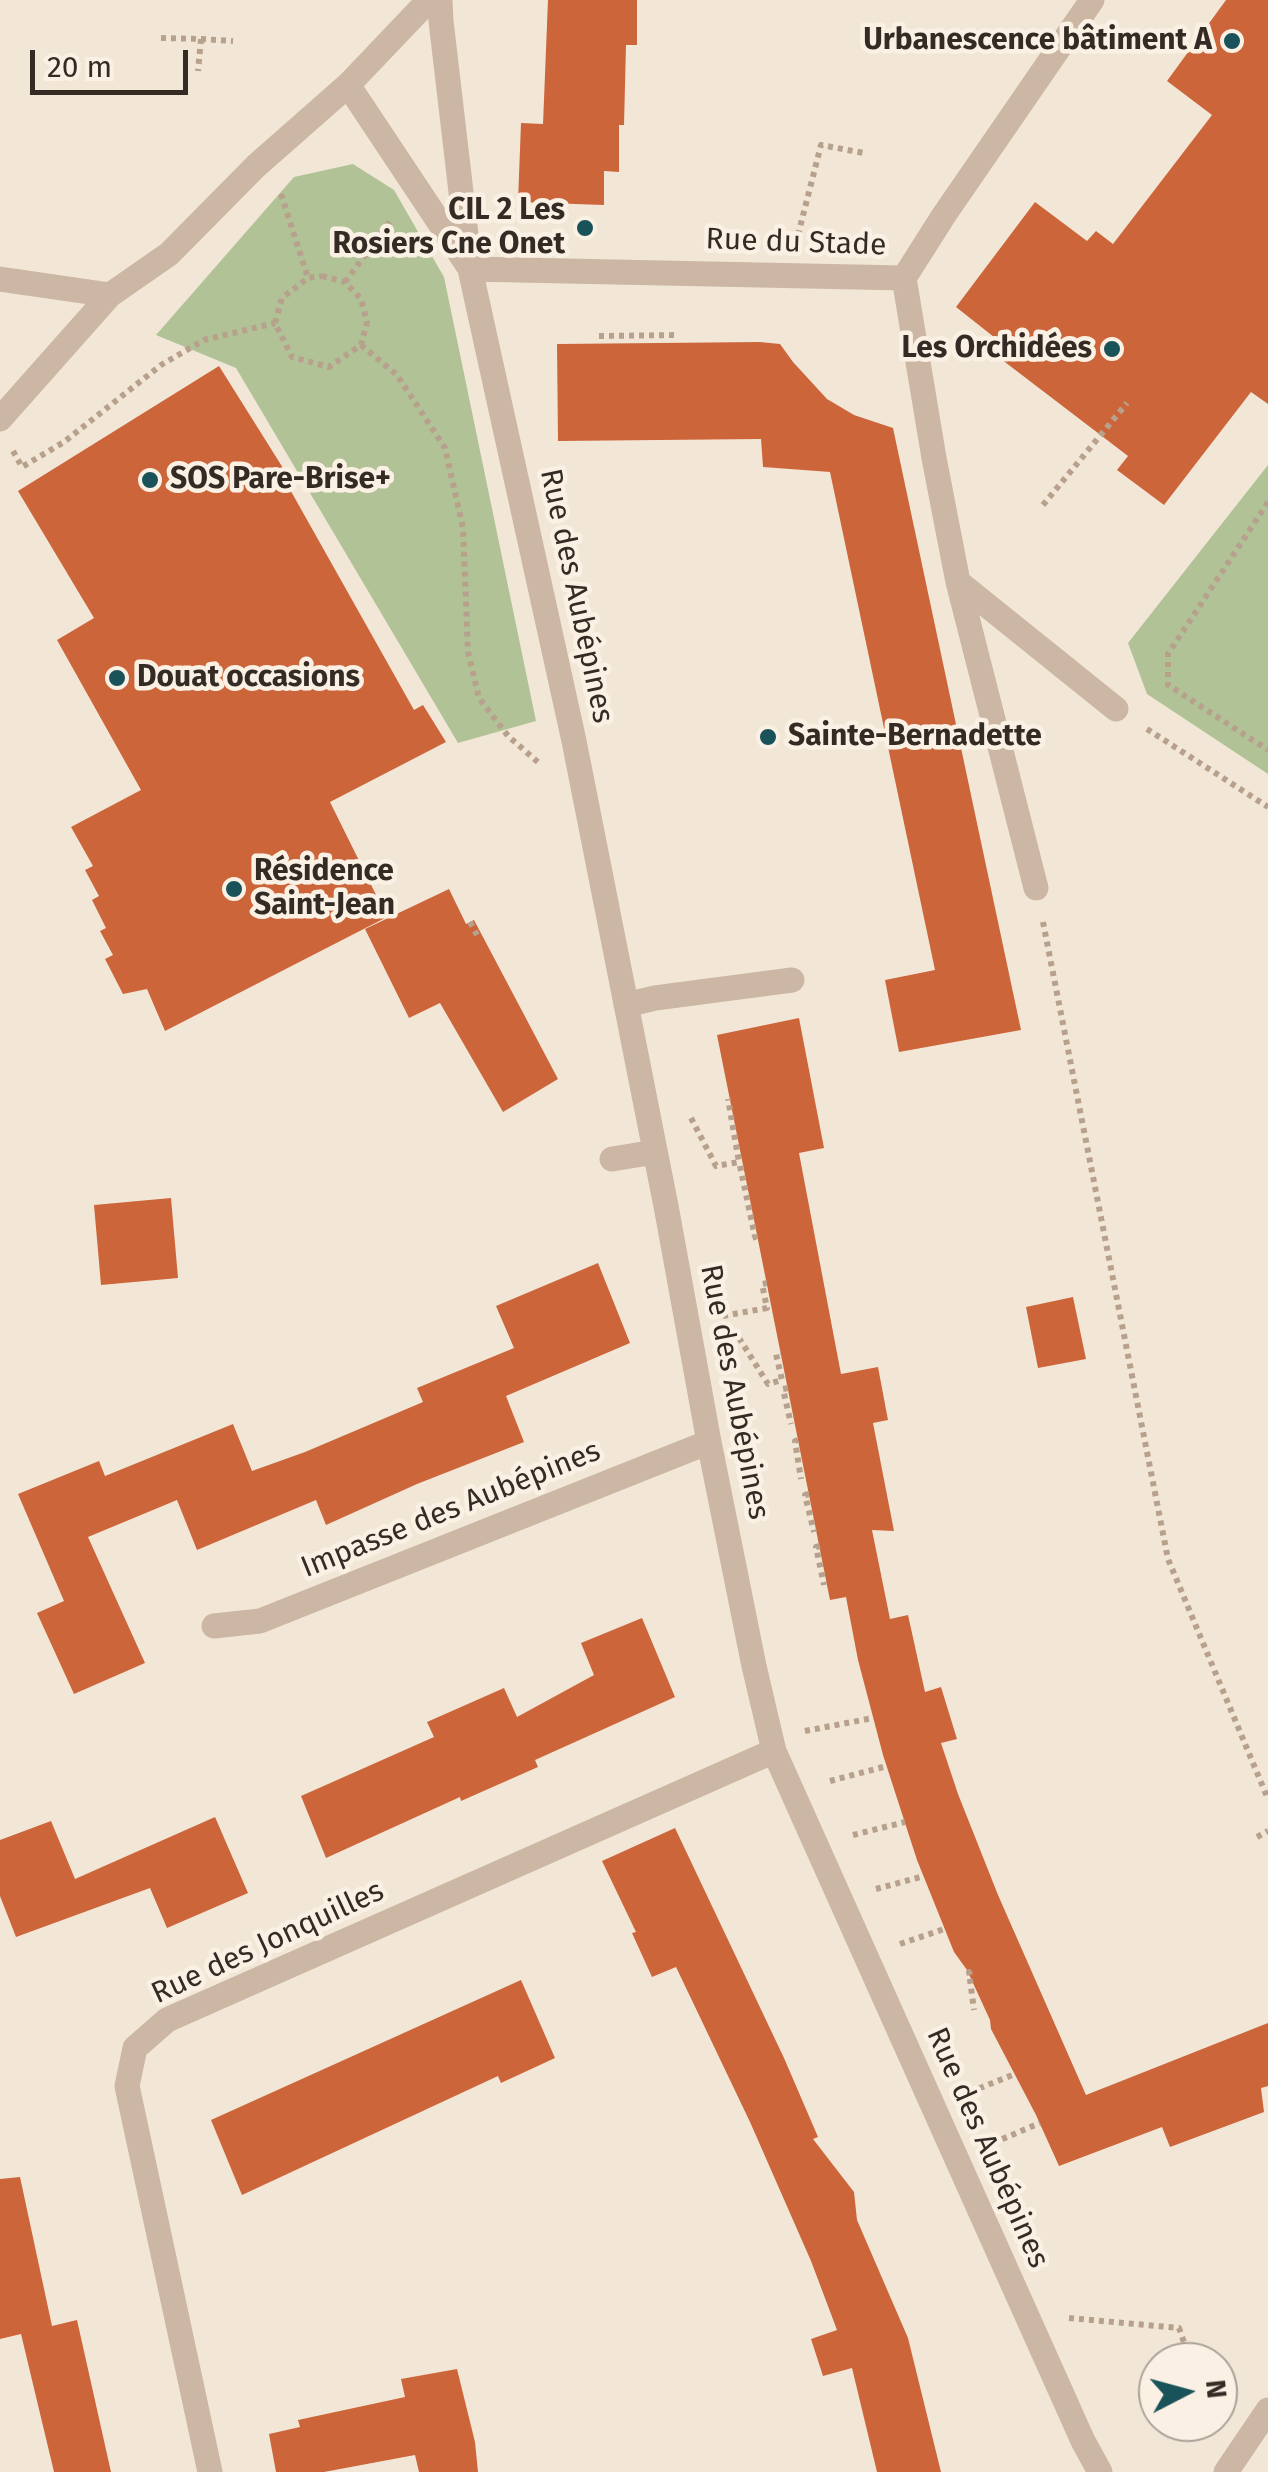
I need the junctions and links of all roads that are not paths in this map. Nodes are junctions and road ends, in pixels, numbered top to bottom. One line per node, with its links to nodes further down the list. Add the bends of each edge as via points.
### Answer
1 (429, 0): 4 (street)
2 (440, 0): 5 (street, Rue des Aubépines)
3 (1092, 0): 6 (street, Rue du Stade)
4 (348, 85): 5 (street, Rue des Aubépines); 8 (street, via 169,254)
5 (470, 269): 6 (street, Rue du Stade); 14 (street, Rue des Aubépines)
6 (904, 278): 10 (street)
7 (0, 279): 8 (street)
8 (110, 295): 9 (street)
9 (0, 419)
10 (958, 582): 11 (street); 12 (street)
11 (1116, 709)
12 (1036, 888)
13 (792, 980): 14 (street)
14 (626, 1005): 15 (street, Rue des Aubépines)
15 (655, 1152): 16 (street); 17 (street, Rue des Aubépines)
16 (612, 1159)
17 (709, 1442): 18 (street, Impasse des Aubépines, via 260,1621); 19 (street, Rue des Aubépines)
18 (214, 1626)
19 (774, 1751): 21 (street, Rue des Jonquilles, via 168,2020 136,2048 127,2086); 22 (street, Rue des Aubépines)
20 (1268, 2410): 23 (street)
21 (210, 2472)
22 (1100, 2472)
23 (1226, 2472)

